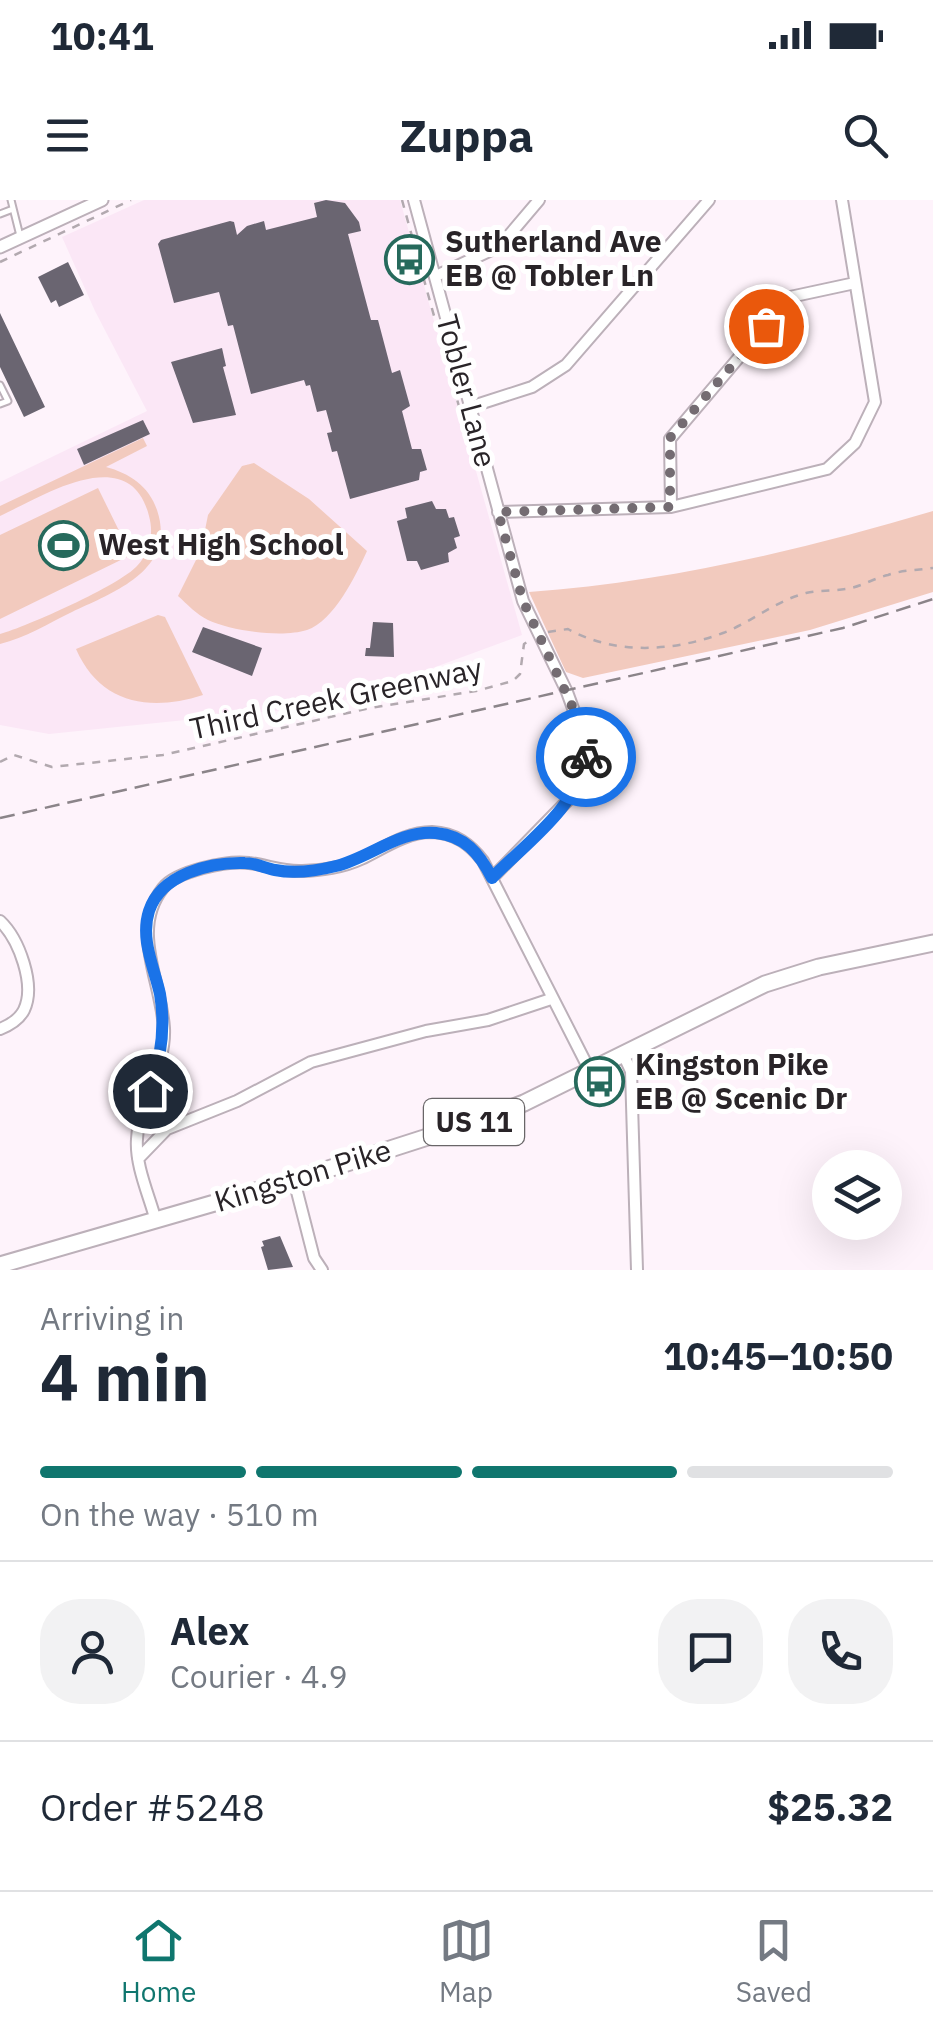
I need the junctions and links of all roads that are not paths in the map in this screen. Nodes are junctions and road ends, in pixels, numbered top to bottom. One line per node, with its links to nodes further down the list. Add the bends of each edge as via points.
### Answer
1 (11, 200): 7 (lane)
2 (102, 200): 9 (street)
3 (414, 200): 11 (street, Tobler Lane)
4 (539, 200): 11 (street, via 500,246)
5 (709, 200): 15 (street, via 566,365 532,387)
6 (842, 200): 12 (street)
7 (13, 208): 8 (lane); 9 (lane)
8 (0, 214)
9 (20, 238): 10 (street)
10 (0, 247)
11 (436, 276): 15 (street, Tobler Lane)
12 (855, 284): 16 (street, via 790,298 670,438); 16 (street, via 876,402 855,443 826,469)
13 (0, 385): 14 (lane, via 8,401)
14 (0, 404)
15 (470, 407): 17 (street, Tobler Lane)
16 (670, 507): 17 (street)
17 (498, 512): 18 (street, Tobler Lane, via 523,601 585,741 574,794)
18 (492, 878): 21 (street); 25 (street, via 470,845 430,832 331,868 222,864 165,884 149,911 146,943 164,1032)
19 (0, 922): 22 (street, via 19,954 28,998 19,1018)
20 (933, 942): 23 (main road, Kingston Pike / US 11, via 765,984)
21 (552, 999): 24 (street); 26 (street, via 311,1062)
22 (0, 1030)
23 (623, 1054): 24 (main road, Kingston Pike / US 11); 32 (street, via 631,1071)
24 (590, 1071): 28 (main road, Kingston Pike / US 11, via 524,1104)
25 (142, 1112): 26 (street); 27 (street)
26 (167, 1130): 27 (street)
27 (138, 1159): 29 (street)
28 (294, 1180): 29 (main road, Kingston Pike / US 11); 31 (street)
29 (156, 1221): 30 (main road, Kingston Pike / US 11)
30 (8, 1266)
31 (322, 1270)
32 (637, 1270)

